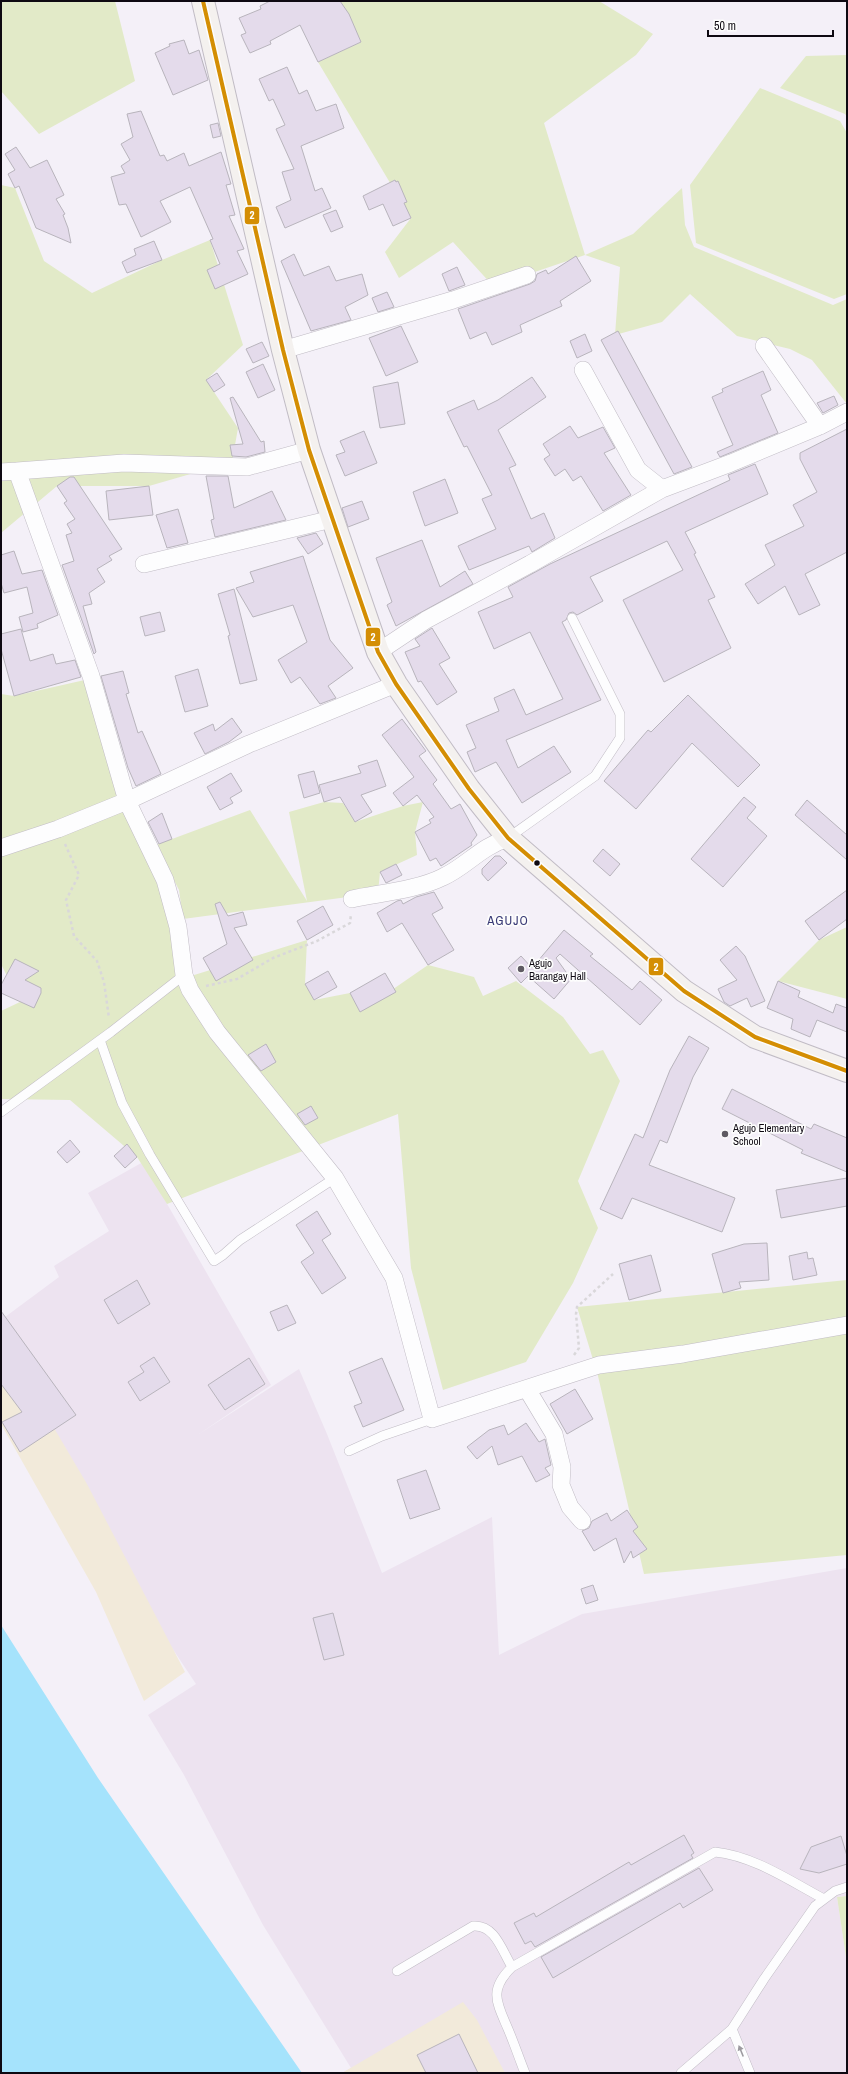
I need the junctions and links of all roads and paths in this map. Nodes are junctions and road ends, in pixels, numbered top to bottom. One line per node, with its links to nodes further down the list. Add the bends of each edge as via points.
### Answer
1 (203, 1): 4 (main road)
2 (527, 275): 4 (street, via 453,300)
3 (764, 346): 7 (street)
4 (283, 350): 8 (main road)
5 (584, 370): 10 (street, via 638,470)
6 (847, 412): 7 (street)
7 (820, 426): 10 (street)
8 (309, 450): 9 (street, via 247,467 124,463); 11 (main road)
9 (9, 471): 16 (street, via 91,676)
10 (662, 489): 14 (street, via 426,620)
11 (332, 519): 12 (street); 14 (main road)
12 (144, 564)
13 (572, 618): 18 (lane, via 620,714 620,738 595,776)
14 (378, 652): 15 (main road)
15 (396, 684): 16 (street, via 249,744); 18 (main road, via 469,789)
16 (127, 801): 17 (street); 21 (street, via 165,880 178,927)
17 (58, 829): 19 (street); 22 (path, via 79,875 66,900 74,936 96,961 104,982)
18 (508, 838): 20 (street, via 492,844 443,877 425,884); 24 (main road, via 684,991 755,1037)
19 (1, 848)
20 (352, 899): 21 (path, via 350,924 273,958 237,979)
21 (187, 983): 22 (lane); 26 (street, via 216,1032)
22 (111, 1032): 23 (lane)
23 (100, 1040): 25 (lane); 26 (lane, via 122,1103 214,1261 240,1240)
24 (847, 1071)
25 (1, 1112)
26 (335, 1178): 31 (street, via 394,1278)
27 (613, 1274): 29 (path, via 577,1307 579,1348)
28 (847, 1325): 29 (street, via 683,1354 599,1365)
29 (558, 1377): 30 (street)
30 (527, 1389): 31 (street); 33 (street, via 554,1434 562,1467 561,1485 570,1507)
31 (432, 1419): 32 (lane, via 382,1436)
32 (349, 1451)
33 (582, 1521)
34 (847, 1887): 35 (lane, via 835,1891)
35 (824, 1899): 36 (lane, via 756,1863 731,1853 715,1852); 38 (lane, via 815,1906 768,1972)
36 (512, 1967): 37 (lane, via 492,1932 481,1925 473,1926); 39 (lane, via 500,1979 497,2006)
37 (397, 1971)
38 (732, 2029): 40 (lane); 41 (lane, one-way to 38)
39 (524, 2073)
40 (681, 2073)
41 (750, 2073)

